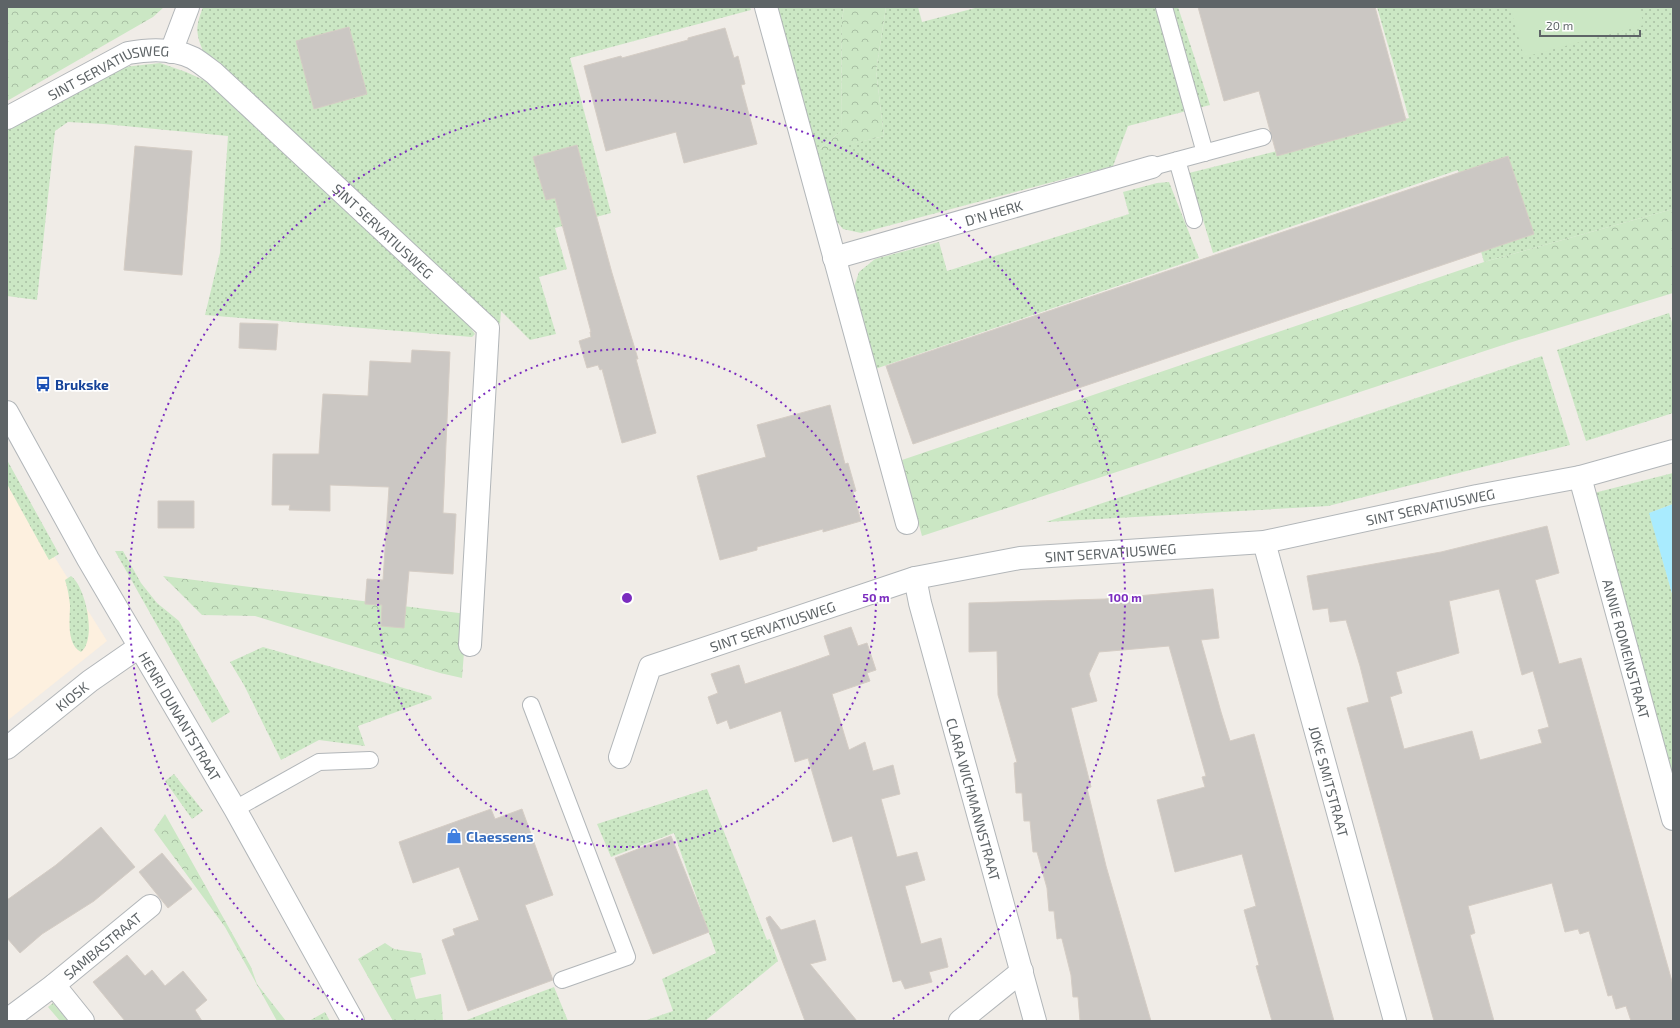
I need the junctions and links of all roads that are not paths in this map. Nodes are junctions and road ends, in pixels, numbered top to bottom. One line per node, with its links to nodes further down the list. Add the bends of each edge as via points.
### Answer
1 (188, 7): 4 (street)
2 (766, 7): 11 (street)
3 (1164, 7): 7 (lane)
4 (170, 52): 5 (street, SINT SERVATIUSWEG, via 148,50 128,53); 18 (street, SINT SERVATIUSWEG, via 193,58 214,72 488,328)
5 (7, 118)
6 (1263, 137): 7 (lane)
7 (1204, 153): 8 (lane)
8 (1177, 160): 9 (lane); 10 (lane)
9 (1152, 167): 11 (street, D'N HERK)
10 (1194, 220)
11 (834, 258): 15 (street)
12 (7, 412): 19 (street, HENRI DUNANTSTRAAT)
13 (1673, 451): 14 (street, SINT SERVATIUSWEG)
14 (1580, 477): 16 (street, SINT SERVATIUSWEG, via 1477,496); 25 (street, ANNIE ROMEINSTRAAT)
15 (907, 523)
16 (1264, 542): 17 (street, SINT SERVATIUSWEG, via 1020,558); 35 (street, JOKE SMITSTRAAT)
17 (915, 578): 22 (street, SINT SERVATIUSWEG, via 650,667); 27 (street, CLARA WICHMANNSTRAAT)
18 (470, 645)
19 (139, 647): 21 (street, KIOSK, via 90,681); 24 (street, HENRI DUNANTSTRAAT)
20 (531, 705): 28 (lane, via 627,957)
21 (7, 748)
22 (620, 758)
23 (370, 760): 24 (lane, via 319,762)
24 (235, 809): 32 (street, HENRI DUNANTSTRAAT)
25 (1673, 819)
26 (150, 906): 29 (street, SAMBASTRAAT)
27 (1022, 971): 33 (street); 34 (street, CLARA WICHMANNSTRAAT)
28 (562, 980)
29 (54, 985): 30 (street, SAMBASTRAAT); 31 (street, SAMBASTRAAT)
30 (7, 1020)
31 (83, 1021)
32 (353, 1021)
33 (960, 1021)
34 (1035, 1021)
35 (1395, 1021)

